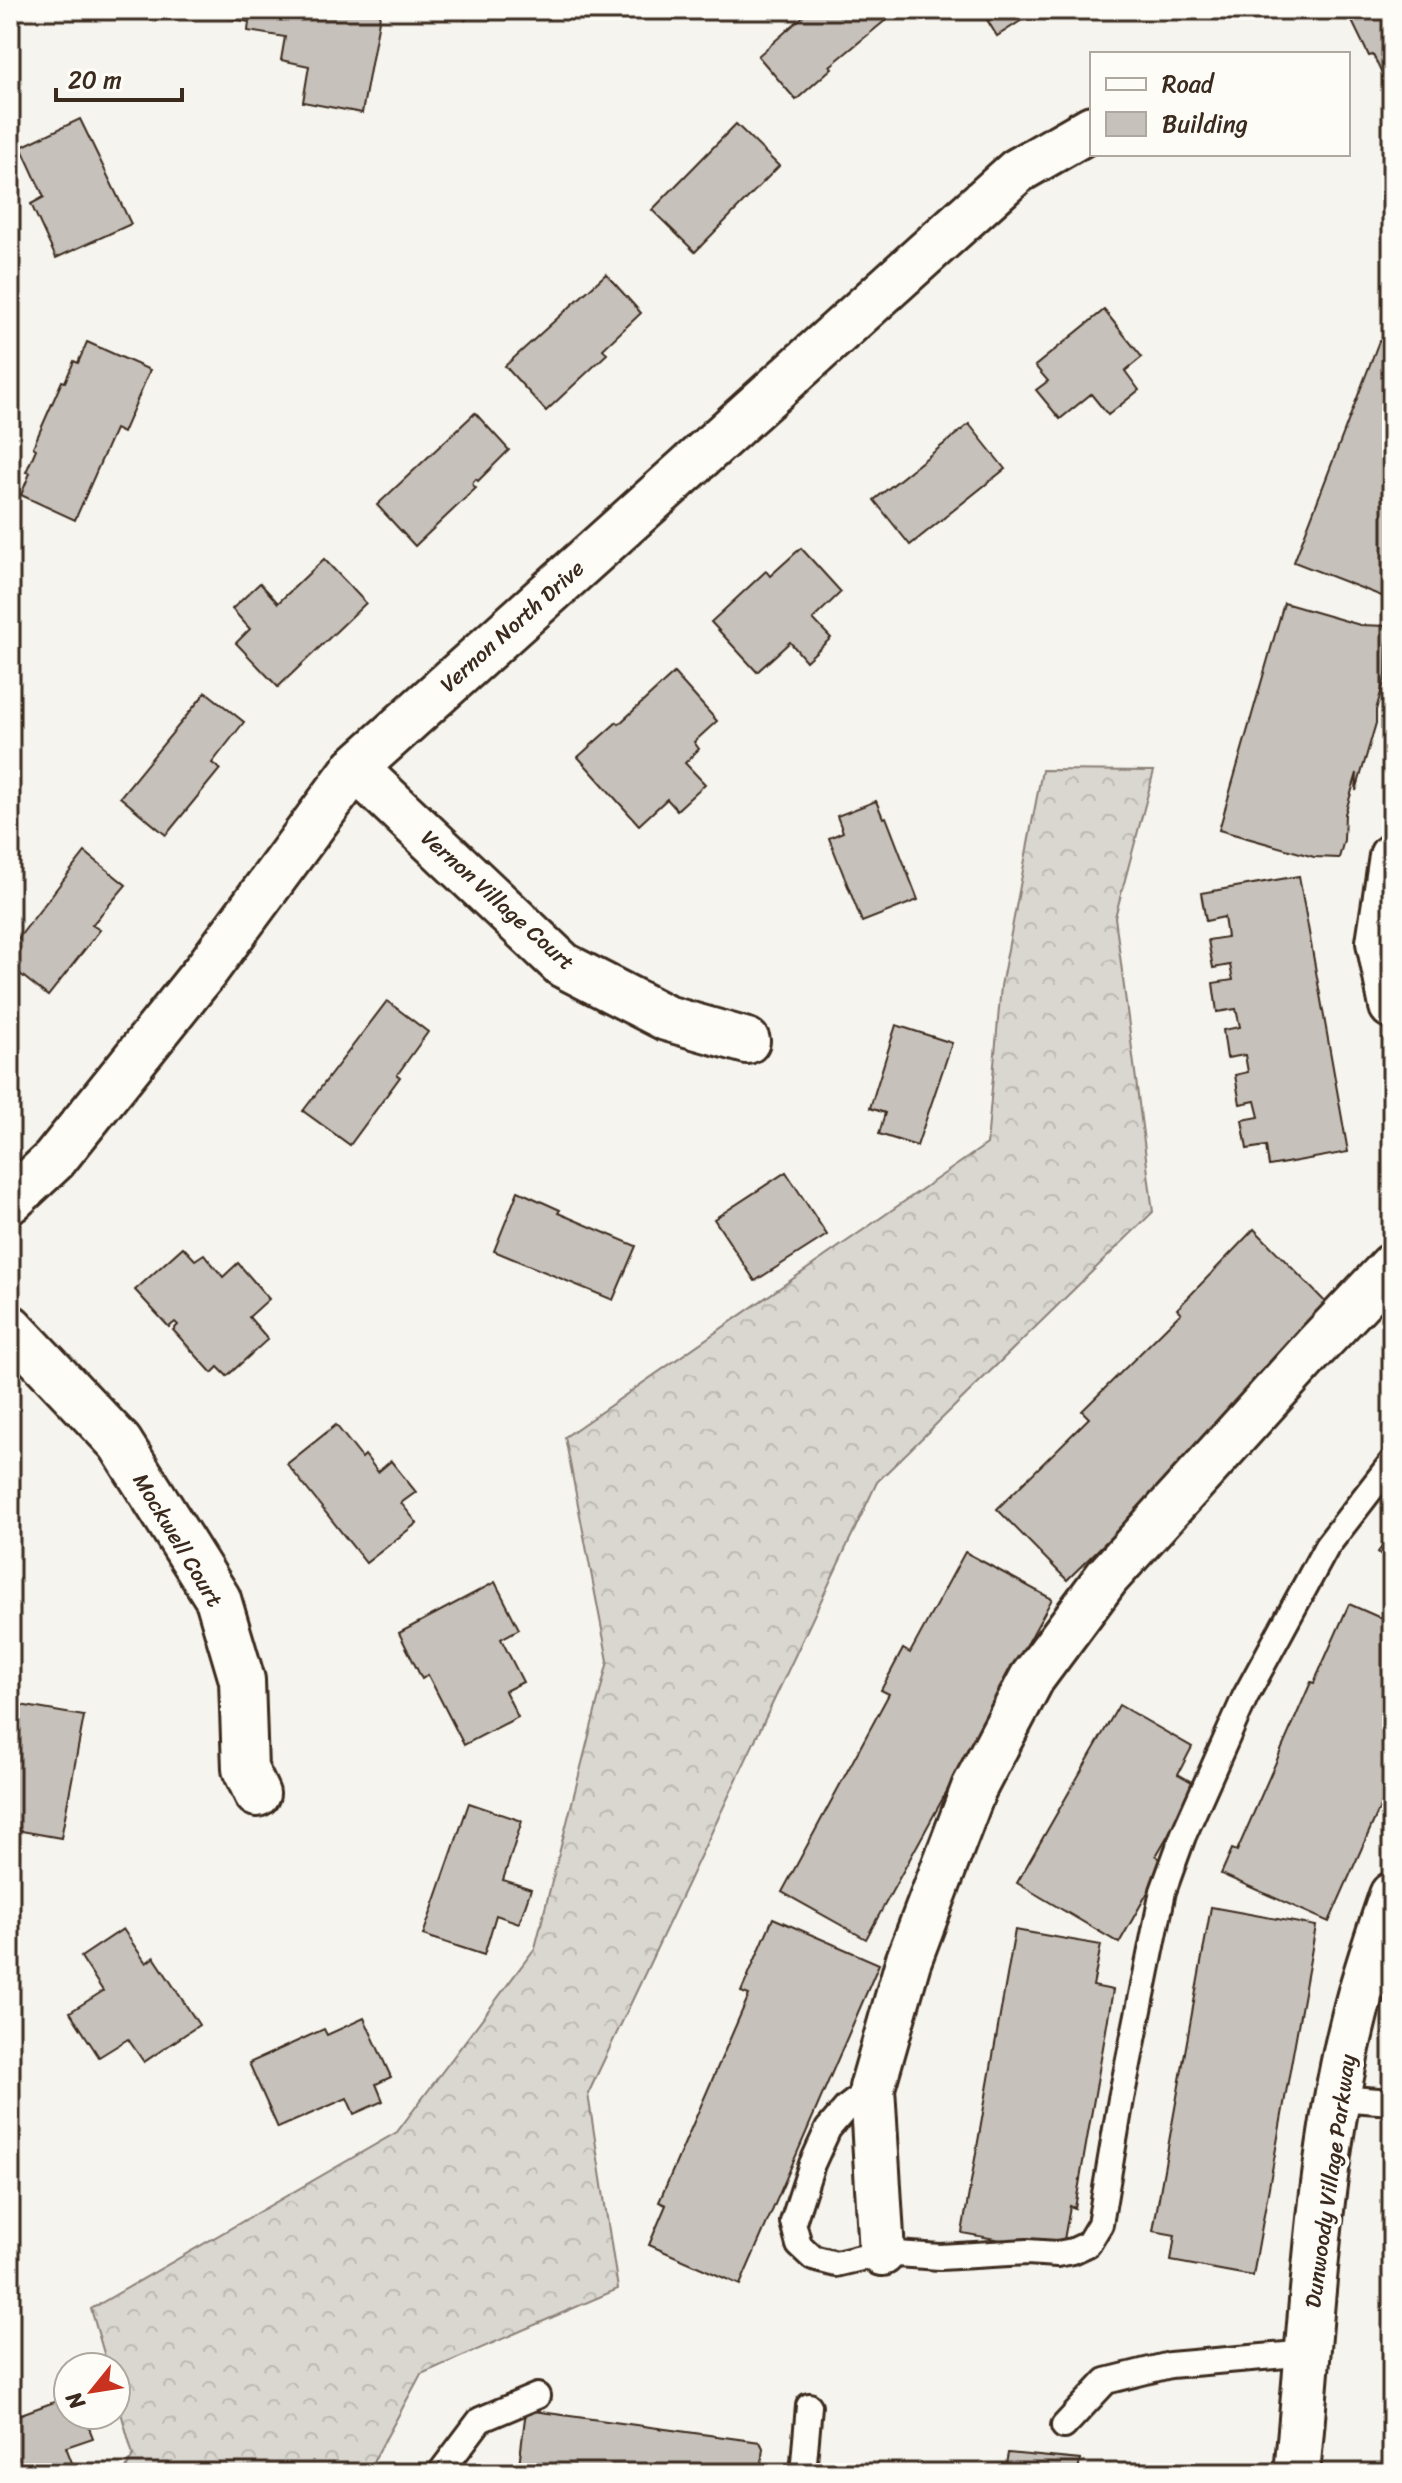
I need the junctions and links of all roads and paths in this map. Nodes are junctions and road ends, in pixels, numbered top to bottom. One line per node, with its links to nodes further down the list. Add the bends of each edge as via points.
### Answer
1 (1090, 129): 2 (street, Vernon North Drive, via 1017,171)
2 (355, 768): 5 (street, Vernon Village Court, via 563,965 666,1018); 6 (street, Vernon North Drive, via 207,969 54,1160)
3 (1392, 856): 4 (street, via 1379,942)
4 (1392, 1006)
5 (747, 1041)
6 (10, 1201)
7 (1385, 1287): 12 (street, via 1107,1577 1032,1678 974,1788 908,1962)
8 (10, 1327): 10 (street, Mockwell Court, via 120,1443 218,1599 242,1680 245,1769)
9 (1392, 1462): 15 (lane, via 1327,1546 1245,1697 1183,1836 1163,1891 1100,2224 1088,2244 1057,2254)
10 (257, 1794)
11 (1392, 1895): 13 (street, Dunwoody Village Parkway, via 1354,2017)
12 (872, 2088): 15 (street); 15 (lane, via 828,2129 793,2222 799,2245 813,2258 836,2264)
13 (1337, 2098): 14 (lane); 16 (street, Dunwoody Village Parkway)
14 (1392, 2102)
15 (882, 2253)
16 (1309, 2353): 19 (lane, via 1170,2365 1106,2381); 22 (street, Dunwoody Village Parkway)
17 (537, 2396): 20 (lane, via 480,2420)
18 (809, 2406): 21 (lane)
19 (1064, 2426)
20 (440, 2473)
21 (803, 2473)
22 (1297, 2473)

